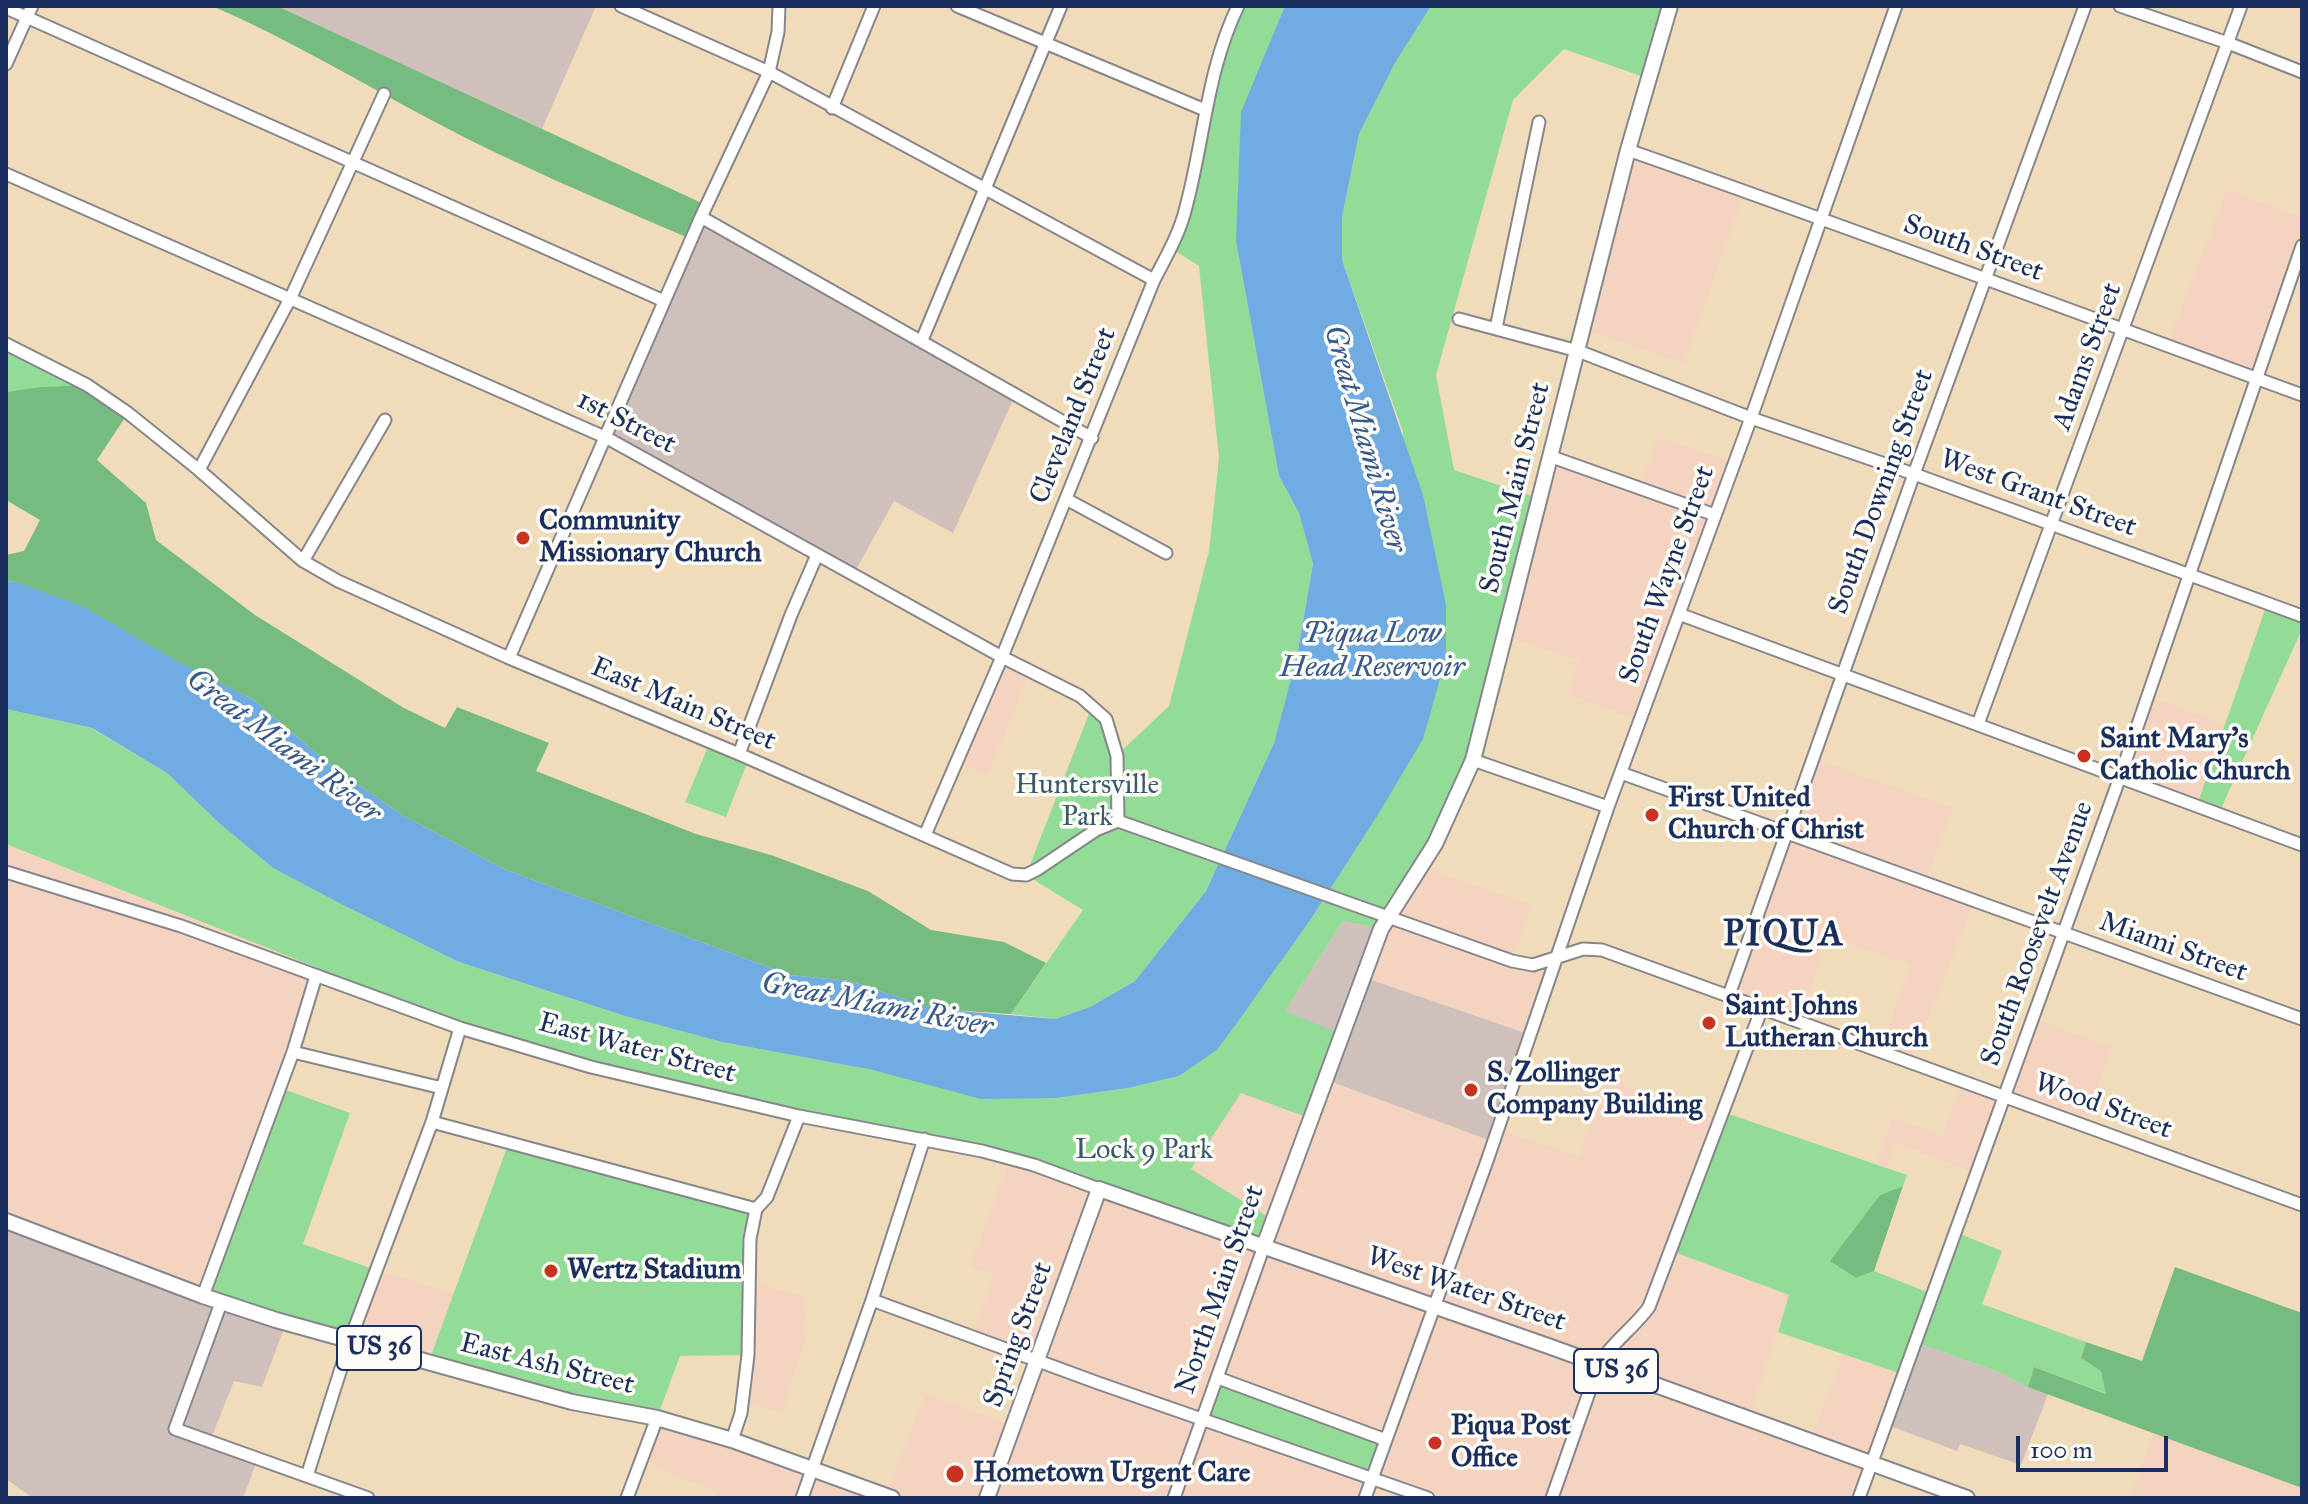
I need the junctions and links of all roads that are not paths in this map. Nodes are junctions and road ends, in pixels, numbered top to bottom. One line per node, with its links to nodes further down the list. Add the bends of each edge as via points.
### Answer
1 (621, 6): 17 (street)
2 (779, 6): 17 (street)
3 (874, 6): 20 (street)
4 (957, 6): 14 (street)
5 (1061, 6): 14 (street)
6 (1238, 6): 21 (street, Cleveland Street)
7 (1670, 6): 23 (main road, South Main Street)
8 (1896, 6): 28 (street, South Wayne Street)
9 (2085, 6): 30 (street, South Downing Street)
10 (2120, 6): 15 (street)
11 (2241, 6): 15 (street, Adams Street)
12 (6, 8): 13 (street)
13 (30, 12): 16 (street); 24 (street)
14 (1045, 43): 21 (street); 26 (street)
15 (2228, 43): 18 (street); 36 (street, Adams Street)
16 (6, 64)
17 (769, 72): 20 (street); 27 (street)
18 (2302, 72)
19 (384, 94): 24 (street)
20 (832, 108): 26 (street)
21 (1205, 110): 31 (street, Cleveland Street, via 1186,208)
22 (1539, 122): 35 (street)
23 (1628, 150): 28 (street, South Street); 39 (main road, South Main Street)
24 (351, 164): 32 (street); 33 (street)
25 (6, 174): 32 (street, 1st Street)
26 (985, 189): 31 (street); 37 (street)
27 (701, 217): 33 (street); 37 (street)
28 (1822, 217): 30 (street, South Street); 42 (street, South Wayne Street)
29 (2302, 246): 40 (street, South Roosevelt Avenue)
30 (1985, 279): 36 (street, South Street); 48 (street, South Downing Street)
31 (1154, 280): 45 (street, Cleveland Street)
32 (291, 297): 44 (street, 1st Street); 47 (street)
33 (664, 301): 44 (street)
34 (1459, 319): 35 (street, West Grant Street)
35 (1496, 328): 39 (street, West Grant Street)
36 (2124, 329): 40 (street, South Street); 51 (street, Adams Street)
37 (922, 340): 45 (street)
38 (6, 344): 47 (street, East Main Street, via 87,385)
39 (1578, 351): 42 (street, West Grant Street); 46 (main road, South Main Street)
40 (2257, 378): 41 (street, South Street); 55 (street, South Roosevelt Avenue)
41 (2302, 395)
42 (1751, 418): 48 (street, West Grant Street); 50 (street, South Wayne Street)
43 (385, 420): 54 (street)
44 (607, 438): 53 (street, 1st Street); 59 (street)
45 (1092, 438): 49 (street, Cleveland Street)
46 (1552, 457): 50 (street); 63 (main road, South Main Street)
47 (199, 470): 54 (street, East Main Street)
48 (1914, 474): 51 (street, West Grant Street); 60 (street, South Downing Street)
49 (1066, 499): 52 (street); 58 (street, Cleveland Street)
50 (1715, 515): 56 (street, South Wayne Street)
51 (2053, 524): 55 (street, West Grant Street); 61 (street, Adams Street)
52 (1166, 553)
53 (817, 555): 58 (street, 1st Street); 62 (street)
54 (303, 561): 59 (street, East Main Street)
55 (2187, 574): 57 (street, West Grant Street); 65 (street, South Roosevelt Avenue)
56 (1679, 614): 60 (street); 64 (street, South Wayne Street)
57 (2302, 616)
58 (1002, 657): 67 (street, 1st Street, via 1080,696 1106,719 1117,756); 69 (street, Cleveland Street)
59 (509, 658): 62 (street, East Main Street)
60 (1842, 674): 61 (street); 68 (street, South Downing Street)
61 (1978, 724): 65 (street)
62 (739, 754): 69 (street, East Main Street)
63 (1473, 760): 66 (street); 72 (main road, South Main Street, via 1435,844)
64 (1621, 773): 66 (street, South Wayne Street); 68 (street, Miami Street)
65 (2120, 777): 70 (street); 73 (street, South Roosevelt Avenue)
66 (1608, 807): 74 (street, South Wayne Street)
67 (1118, 821): 69 (street, East Main Street, via 1026,875 1012,874); 72 (street)
68 (1784, 834): 73 (street, Miami Street); 76 (street, South Downing Street)
69 (925, 835)
70 (2301, 840)
71 (6, 872): 75 (street, East Water Street, via 181,926)
72 (1389, 916): 74 (street, Wood Street, via 1512,961 1533,965); 83 (main road, South Main Street)
73 (2062, 933): 78 (street, Miami Street); 82 (street, South Roosevelt Avenue)
74 (1556, 959): 76 (street, Wood Street, via 1583,949 1602,950); 95 (street, South Wayne Street)
75 (316, 976): 79 (street, East Water Street); 80 (street)
76 (1729, 995): 77 (street, Wood Street)
77 (1762, 1008): 82 (street, Wood Street); 98 (street, via 1649,1307)
78 (2302, 1019)
79 (460, 1028): 81 (street); 84 (street, East Water Street, via 591,1067)
80 (293, 1052): 81 (street); 92 (street)
81 (442, 1088): 85 (street)
82 (2005, 1096): 88 (street, Wood Street); 104 (street, South Roosevelt Avenue)
83 (1316, 1099): 91 (main road, North Main Street)
84 (799, 1116): 86 (street, East Water Street); 89 (street, via 767,1197)
85 (432, 1122): 89 (street); 96 (street)
86 (924, 1139): 87 (street, East Water Street, via 1034,1165); 93 (street)
87 (1099, 1189): 91 (main road, East Water Street / US 36); 97 (main road, Spring Street)
88 (2302, 1205)
89 (756, 1209): 102 (street, via 750,1239 747,1370)
90 (6, 1221): 92 (main road, East Ash Street / US 36)
91 (1264, 1246): 95 (main road, West Water Street / US 36); 99 (street, North Main Street)
92 (203, 1296): 94 (main road, East Ash Street / US 36)
93 (872, 1300): 97 (street); 105 (street)
94 (221, 1303): 96 (main road, East Ash Street / US 36); 106 (street, via 175,1429)
95 (1435, 1306): 98 (main road, West Water Street / US 36); 103 (street, South Wayne Street)
96 (350, 1340): 100 (main road, East Ash Street / US 36, via 572,1402); 106 (street)
97 (1038, 1360): 101 (street); 112 (main road, Spring Street)
98 (1599, 1364): 104 (main road, West Water Street / US 36); 116 (street)
99 (1218, 1378): 101 (street, North Main Street); 103 (street)
100 (657, 1418): 102 (main road, East Ash Street / US 36); 109 (street)
101 (1202, 1420): 107 (street); 113 (street, North Main Street)
102 (732, 1440): 105 (main road, East Ash Street / US 36)
103 (1386, 1440): 107 (street, South Wayne Street)
104 (1871, 1463): 117 (street, South Roosevelt Avenue); 118 (main road, West Water Street / US 36)
105 (811, 1471): 110 (street); 111 (main road, East Ash Street / US 36)
106 (307, 1476): 108 (street)
107 (1372, 1479): 114 (street, South Wayne Street); 115 (street)
108 (368, 1498)
109 (627, 1498)
110 (802, 1498)
111 (892, 1498)
112 (987, 1498)
113 (1174, 1498)
114 (1365, 1498)
115 (1428, 1498)
116 (1552, 1498)
117 (1859, 1498)
118 (1967, 1498)

